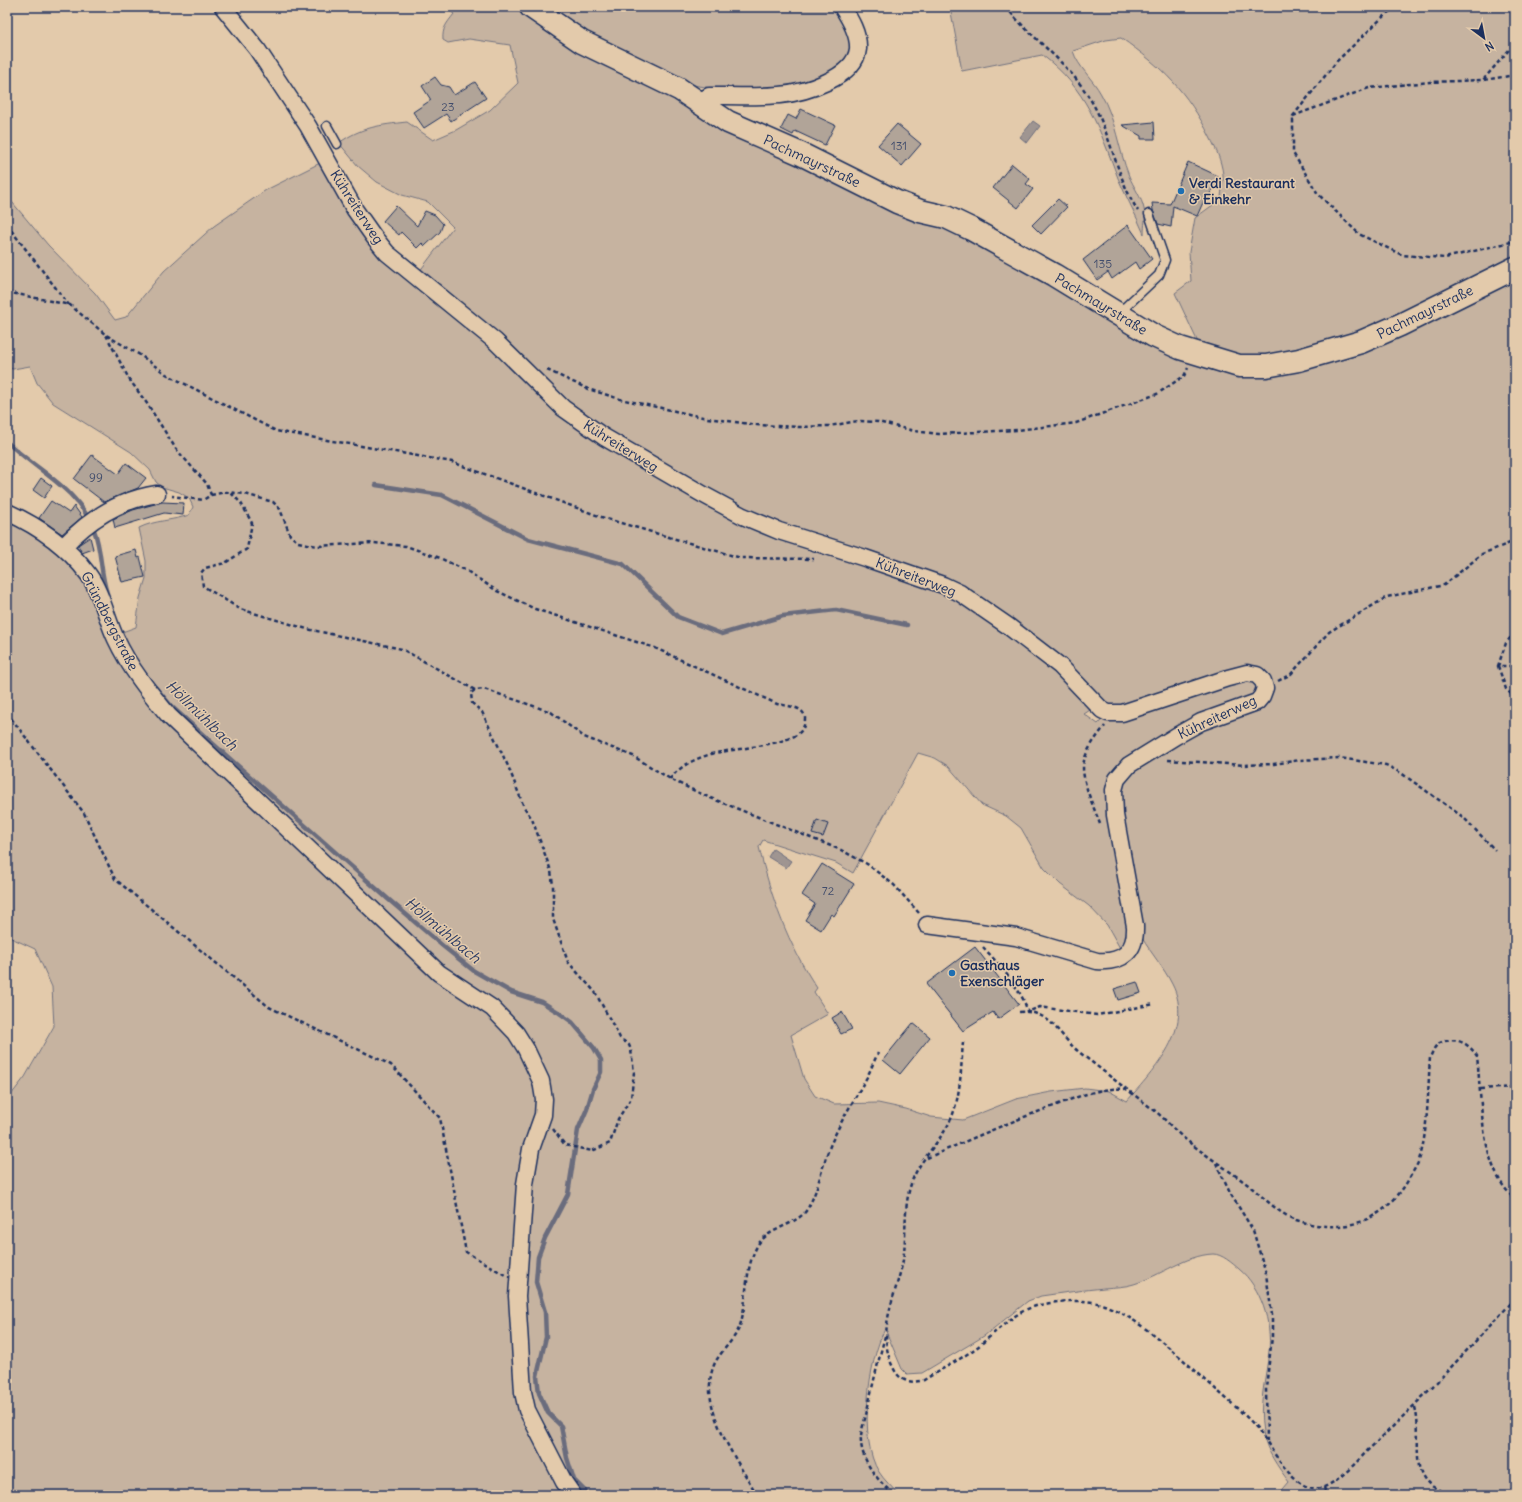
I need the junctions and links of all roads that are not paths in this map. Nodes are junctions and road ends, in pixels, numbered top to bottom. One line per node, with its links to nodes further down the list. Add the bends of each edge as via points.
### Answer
1 (223, 7): 13 (street, Kühreiterweg, via 257,49 308,126 355,210 387,253 494,341 563,408 604,437 673,478 765,525 960,593 1054,661 1075,679 1098,706 1108,712 1122,713 1246,673 1257,675 1263,681 1265,688 1256,702 1201,722 1129,765 1117,779 1114,790 1115,815 1135,926 1134,942 1123,957 1097,961 1016,937)
2 (531, 7): 4 (street, Pachmayrstraße, via 582,42 656,76)
3 (842, 7): 4 (street, via 855,31 858,51 852,63 841,74 805,90 781,95 709,96 704,98)
4 (702, 103): 9 (street, Pachmayrstraße, via 728,122 897,202 946,217 971,229)
5 (332, 131): 6 (lane)
6 (337, 144)
7 (1149, 214): 9 (lane, via 1164,260 1159,275)
8 (1515, 268): 9 (street, Pachmayrstraße, via 1361,342 1299,360 1266,366 1239,366 1193,352 1154,336)
9 (1119, 314)
10 (157, 494): 12 (street, via 133,498 117,505)
11 (7, 512): 12 (street, Gründbergstraße, via 24,520)
12 (63, 547): 14 (street, Gründbergstraße, via 89,576 123,653 138,678 169,716 439,973 492,1008 516,1033 526,1049 541,1081 544,1099 543,1115 531,1149 525,1184 517,1296 523,1392 527,1410)
13 (927, 925)
14 (573, 1495)

